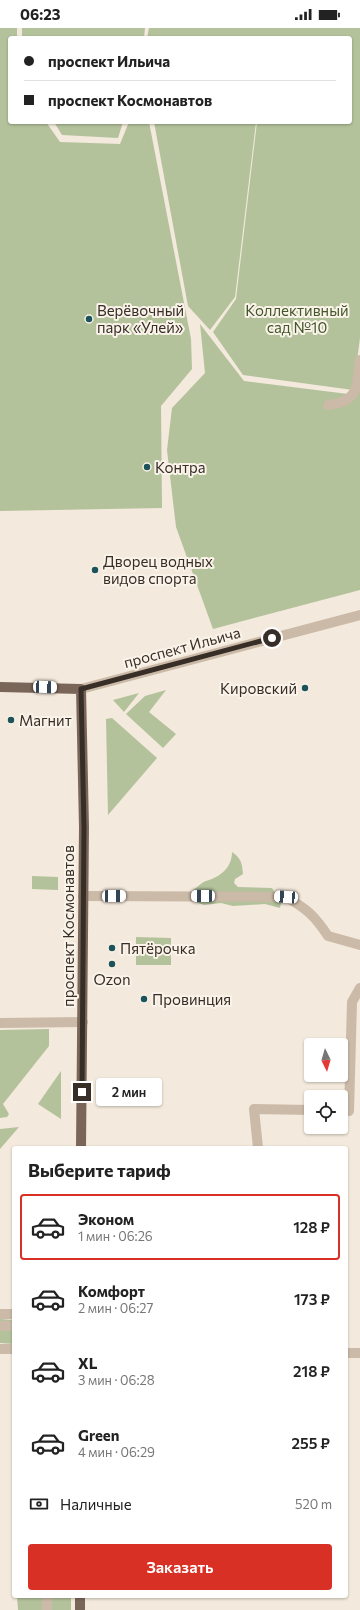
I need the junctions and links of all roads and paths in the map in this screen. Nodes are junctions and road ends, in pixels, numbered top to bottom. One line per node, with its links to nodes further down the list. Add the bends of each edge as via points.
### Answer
1 (360, 360): 2 (street, via 354,393 343,403)
2 (328, 405)
3 (360, 615): 5 (street, проспект Ильича)
4 (0, 687): 5 (main road, проспект Ильича)
5 (81, 689): 6 (main road, проспект Космонавтов, via 84,773)
6 (83, 896): 7 (street, via 286,897 316,917 328,936); 9 (main road, проспект Космонавтов)
7 (360, 945)
8 (360, 988): 12 (street, via 352,1002)
9 (83, 1022): 10 (street); 13 (main road, проспект Космонавтов)
10 (0, 1023)
11 (304, 1110): 14 (street, via 254,1109)
12 (348, 1111)
13 (81, 1146)
14 (258, 1146)
15 (0, 1314): 16 (street)
16 (12, 1314)
17 (0, 1326): 18 (street)
18 (12, 1326)
19 (0, 1349): 20 (street)
20 (12, 1349)
21 (348, 1353): 22 (street)
22 (360, 1353)
23 (47, 1598): 25 (street)
24 (80, 1598): 26 (main road)
25 (47, 1610)
26 (80, 1610)

